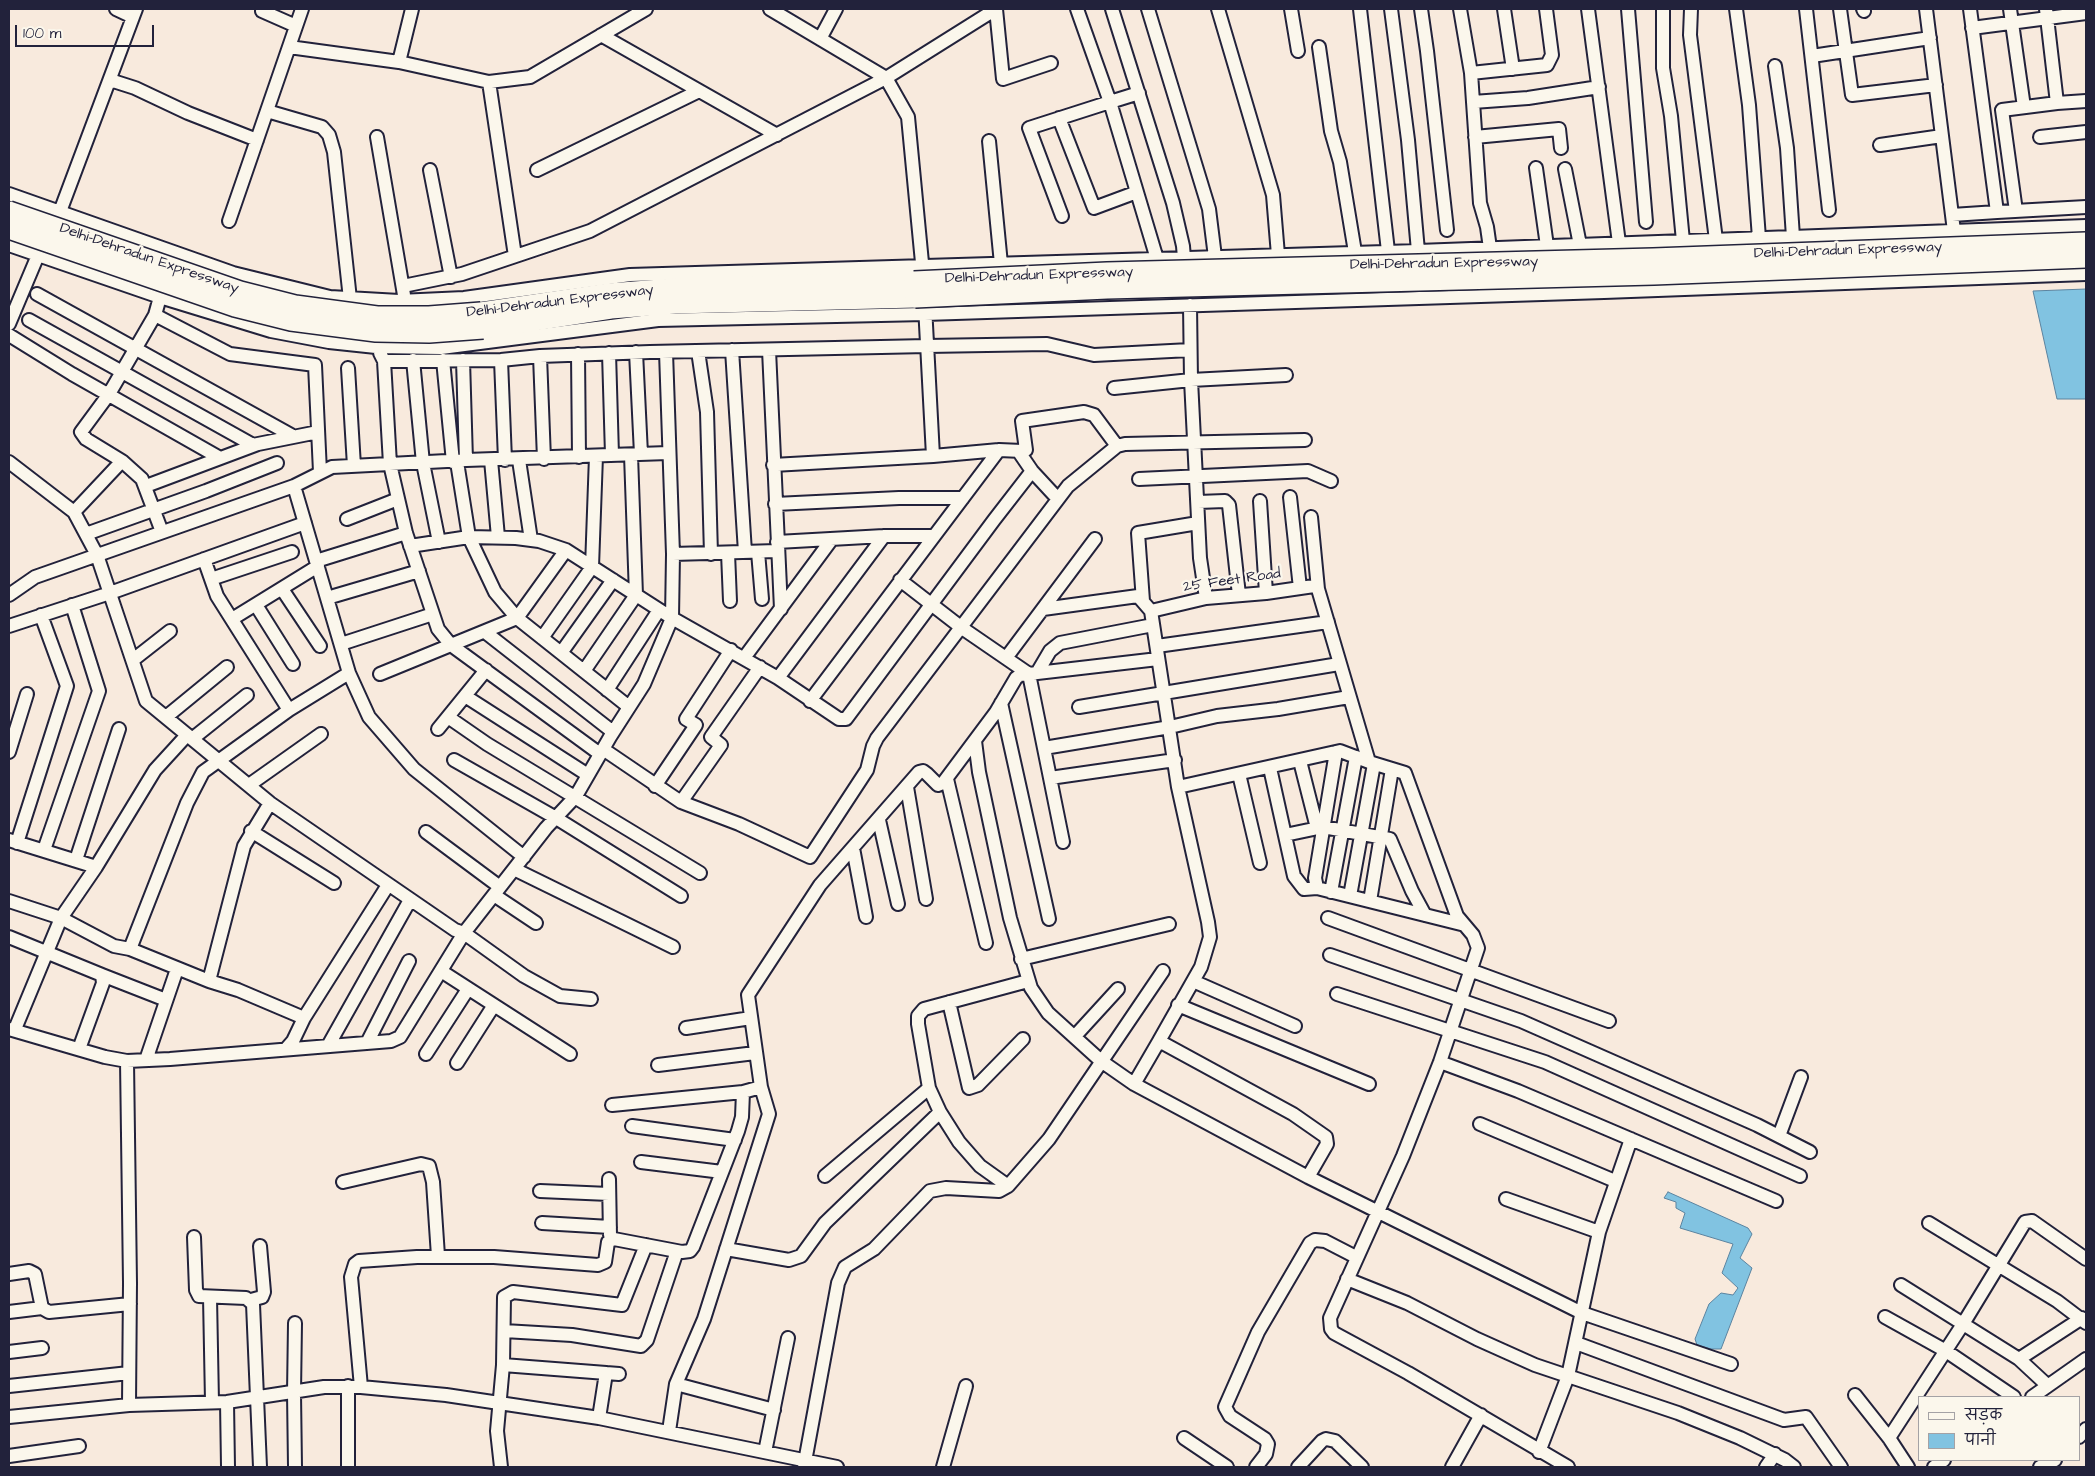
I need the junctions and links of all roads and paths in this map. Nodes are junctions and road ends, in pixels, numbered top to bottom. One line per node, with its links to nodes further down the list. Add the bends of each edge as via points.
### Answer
1 (116, 9): 30 (street)
2 (302, 9): 34 (street)
3 (412, 9): 44 (street)
4 (770, 9): 38 (street)
5 (836, 9): 38 (street)
6 (1077, 9): 57 (street)
7 (1112, 9): 55 (street)
8 (1148, 9): 109 (street, via 1209,209)
9 (1218, 9): 107 (street, via 1273,195)
10 (1291, 9): 42 (street)
11 (1360, 9): 103 (street)
12 (1391, 9): 104 (street)
13 (1420, 9): 93 (street, via 1428,51)
14 (1460, 9): 48 (street)
15 (1504, 9): 47 (street)
16 (1546, 9): 47 (street, via 1552,55 1547,65)
17 (1588, 9): 53 (street)
18 (1628, 9): 88 (street)
19 (1663, 9): 95 (street, via 1663,68)
20 (1690, 9): 96 (street, via 1690,35)
21 (1736, 9): 91 (street)
22 (1806, 9): 43 (street)
23 (1840, 9): 41 (street)
24 (1926, 9): 37 (street)
25 (1970, 9): 35 (street)
26 (2010, 9): 33 (street)
27 (641, 10): 36 (street)
28 (991, 10): 45 (street, via 1003,79); 49 (street)
29 (262, 11): 34 (street)
30 (135, 13): 50 (street)
31 (2047, 13): 32 (street); 33 (street); 59 (street)
32 (2086, 13)
33 (2012, 23): 35 (street); 60 (street)
34 (296, 26): 39 (street)
35 (1972, 28): 84 (street)
36 (601, 35): 51 (street, via 530,77); 54 (street)
37 (1930, 38): 41 (street); 52 (street)
38 (820, 39): 49 (street)
39 (289, 47): 44 (street); 61 (street)
40 (1319, 47): 105 (street)
41 (1845, 50): 43 (street); 52 (street, via 1852,95)
42 (1298, 51)
43 (1812, 56): 80 (street)
44 (398, 62): 51 (street)
45 (1051, 63)
46 (1775, 66): 92 (street, via 1787,148)
47 (1513, 68): 48 (street)
48 (1471, 73): 58 (street)
49 (886, 78): 64 (street); 114 (street, via 908,117)
50 (110, 80): 69 (street); 82 (street)
51 (489, 82): 108 (street)
52 (1936, 85): 65 (street)
53 (1599, 87): 58 (street, via 1528,98); 97 (street)
54 (699, 91): 64 (street); 76 (street)
55 (1139, 94): 57 (street); 110 (street, via 1173,203)
56 (2086, 101): 59 (street)
57 (1110, 102): 62 (street); 77 (street)
58 (1472, 102): 67 (street)
59 (2057, 103): 60 (street)
60 (2024, 107): 83 (street, via 2002,110)
61 (267, 111): 69 (street); 120 (street, via 322,126 329,135 334,152)
62 (1059, 118): 77 (street, via 1094,208); 86 (street, via 1029,128)
63 (2086, 132): 68 (street)
64 (777, 136): 108 (street, via 590,231)
65 (1942, 136): 71 (street); 85 (street)
66 (377, 137): 117 (street)
67 (1475, 137): 72 (street, via 1559,129); 100 (street, via 1480,203)
68 (2040, 137)
69 (257, 140): 87 (street)
70 (989, 141): 113 (street)
71 (1880, 145)
72 (1561, 148)
73 (1536, 168): 98 (street)
74 (1565, 169): 99 (street)
75 (430, 170): 116 (street)
76 (537, 170)
77 (1137, 192): 112 (street)
78 (9, 194): 82 (street)
79 (2086, 207): 83 (street)
80 (1829, 210)
81 (9, 211): 101 (highway, Delhi-Dehradun Expressway, bridge, via 267,298 322,310 403,317 480,312 609,293 674,288)
82 (62, 211): 106 (street); 120 (street, via 233,273)
83 (2016, 211): 84 (street)
84 (1996, 212): 85 (street)
85 (1952, 215): 94 (street)
86 (1062, 216)
87 (229, 221)
88 (1646, 222)
89 (2086, 226): 94 (street)
90 (9, 229): 111 (highway, Delhi-Dehradun Expressway, bridge, via 263,315 320,326 402,333 483,329 611,309 675,304 1654,275)
91 (1759, 229): 92 (street); 96 (street)
92 (1793, 229): 94 (street)
93 (1447, 230)
94 (1954, 231)
95 (1683, 232): 96 (street); 97 (street)
96 (1715, 232)
97 (1618, 233): 99 (street)
98 (1545, 235): 99 (street); 100 (street)
99 (1579, 236)
100 (1488, 238): 104 (street)
101 (2086, 242)
102 (9, 245): 106 (street)
103 (1388, 251): 104 (street); 105 (street)
104 (1418, 251)
105 (1355, 252): 107 (street)
106 (38, 254): 119 (street); 126 (street)
107 (1278, 255): 109 (street)
108 (515, 256): 116 (street)
109 (1215, 257): 110 (street)
110 (1184, 258): 112 (street)
111 (2086, 258)
112 (1157, 259): 113 (street)
113 (1001, 264): 114 (street)
114 (922, 266): 121 (street, via 630,275 464,298); 123 (street)
115 (2086, 274): 122 (street)
116 (451, 277): 117 (street)
117 (403, 286): 121 (street)
118 (36, 294): 130 (street)
119 (160, 297): 124 (street); 129 (street, via 271,331)
120 (350, 299): 121 (street)
121 (405, 301)
122 (1190, 305): 123 (street); 133 (street)
123 (925, 314): 128 (street); 129 (street, via 658,320 441,348)
124 (154, 315): 130 (street); 151 (street, via 230,354 314,365)
125 (29, 320): 146 (street)
126 (9, 324)
127 (9, 335): 150 (street)
128 (927, 346): 132 (street); 133 (street, via 1047,344 1094,355); 163 (street)
129 (376, 347): 140 (street)
130 (135, 348): 146 (street); 152 (street)
131 (732, 350): 132 (street); 134 (street); 213 (street)
132 (769, 350): 176 (street)
133 (1190, 350): 148 (street)
134 (698, 351): 136 (street); 216 (street, via 707,412)
135 (636, 352): 136 (street); 137 (street); 160 (street)
136 (666, 352): 159 (street)
137 (609, 353): 138 (street); 162 (street)
138 (578, 354): 139 (street); 164 (street)
139 (540, 356): 144 (street); 166 (street)
140 (384, 360): 141 (street); 175 (street)
141 (413, 360): 142 (street); 174 (street)
142 (443, 360): 143 (street); 171 (street)
143 (463, 360): 144 (street); 171 (street)
144 (501, 360): 168 (street)
145 (348, 368): 177 (street)
146 (122, 371): 150 (street); 155 (street, via 253,445)
147 (1286, 375): 148 (street)
148 (1191, 380): 149 (street); 154 (street)
149 (1114, 388)
150 (109, 394): 165 (street); 170 (street, via 81,432 86,439)
151 (318, 432): 152 (street); 179 (street)
152 (291, 435): 155 (street)
153 (1305, 440): 154 (street)
154 (1194, 443): 156 (street); 180 (street)
155 (258, 444): 165 (street)
156 (1117, 446): 158 (street, via 1094,415 1084,412 1022,421 1026,450); 187 (street)
157 (998, 450): 158 (street); 163 (street); 186 (street)
158 (1018, 452): 178 (street)
159 (668, 453): 160 (street); 215 (street)
160 (636, 455): 162 (street); 232 (street)
161 (596, 456): 162 (street); 164 (street); 221 (street)
162 (612, 456)
163 (933, 456): 176 (street)
164 (578, 457): 166 (street)
165 (220, 458): 183 (street)
166 (544, 459): 169 (street)
167 (491, 460): 168 (street); 171 (street); 204 (street)
168 (505, 460): 169 (street)
169 (519, 460): 207 (street)
170 (122, 461): 183 (street); 193 (street)
171 (459, 461): 174 (street); 203 (street)
172 (9, 462): 193 (street)
173 (277, 462): 192 (street)
174 (423, 463): 175 (street); 208 (street)
175 (390, 464): 177 (street); 188 (street)
176 (773, 465): 191 (street)
177 (354, 466): 179 (street, via 332,467)
178 (1032, 471): 187 (street); 238 (street)
179 (320, 472): 184 (street)
180 (1196, 477): 181 (street); 182 (street, via 1308,471); 189 (street)
181 (1139, 479)
182 (1331, 481)
183 (146, 486): 192 (street)
184 (294, 486): 196 (street); 198 (street)
185 (1290, 496): 227 (street)
186 (963, 498): 191 (street); 202 (street)
187 (1057, 498): 253 (street)
188 (398, 500): 195 (street); 199 (street)
189 (1198, 502): 197 (street); 233 (street, via 1227,502)
190 (1260, 502): 231 (street)
191 (775, 504): 210 (street)
192 (155, 510): 198 (street); 200 (street)
193 (74, 512): 200 (street)
194 (1311, 517): 228 (street)
195 (347, 519)
196 (305, 523): 219 (street); 220 (street)
197 (1198, 523): 235 (street); 241 (street, via 1138,533)
198 (162, 532): 218 (street)
199 (406, 533): 209 (street); 220 (street)
200 (86, 534): 218 (street)
201 (884, 536): 202 (street); 205 (street); 275 (street)
202 (934, 536): 225 (street)
203 (469, 537): 204 (street); 208 (street); 247 (street, via 495,592)
204 (498, 537): 207 (street)
205 (832, 539): 210 (street); 243 (street)
206 (1095, 539): 242 (street)
207 (531, 540): 211 (street)
208 (439, 542): 209 (street)
209 (410, 546): 222 (street)
210 (777, 546): 214 (street); 243 (street)
211 (566, 550): 221 (street); 247 (street)
212 (292, 552): 223 (street)
213 (745, 552): 214 (street); 217 (street)
214 (758, 552): 236 (street)
215 (673, 554): 216 (street); 248 (street)
216 (711, 554): 217 (street)
217 (728, 554): 237 (street)
218 (97, 555): 229 (street, via 35,577); 230 (street)
219 (204, 559): 223 (street); 230 (street)
220 (317, 564): 226 (street); 234 (street)
221 (592, 567): 224 (street); 256 (street)
222 (419, 571): 234 (street); 245 (street)
223 (211, 579): 249 (street, via 217,596)
224 (613, 580): 232 (street); 262 (street)
225 (900, 580): 238 (street); 282 (street)
226 (282, 588): 240 (street); 259 (street)
227 (1300, 588): 228 (street, 25 Feet Road); 231 (street, 25 Feet Road)
228 (1318, 588): 250 (street)
229 (11, 590)
230 (110, 593): 239 (street); 265 (street)
231 (1266, 593): 233 (street, 25 Feet Road)
232 (636, 595): 244 (street); 271 (street)
233 (1239, 595): 235 (street, 25 Feet Road)
234 (327, 598): 257 (street)
235 (1206, 598): 241 (street, 25 Feet Road)
236 (762, 599)
237 (730, 601)
238 (932, 603): 253 (street); 282 (street, via 846,719 838,719)
239 (72, 605): 246 (street); 331 (street, via 98,691)
240 (256, 605): 249 (street); 266 (street)
241 (1147, 606): 242 (street, via 1138,596 1131,596); 251 (street)
242 (1043, 608): 264 (street)
243 (781, 609): 263 (street)
244 (659, 610): 248 (street); 276 (street)
245 (434, 614): 257 (street); 258 (street, via 438,629)
246 (41, 615): 252 (street); 328 (street, via 68,686)
247 (517, 618): 255 (street); 256 (street)
248 (672, 618): 260 (street); 284 (street, via 644,684)
249 (232, 619): 286 (street)
250 (1328, 622): 261 (street); 267 (street)
251 (1153, 624): 261 (street); 274 (street, via 1060,643)
252 (9, 626)
253 (962, 628): 264 (street); 317 (street, via 877,738 867,770 810,857 739,824)
254 (170, 631): 265 (street)
255 (485, 632): 258 (street); 292 (street)
256 (542, 638): 262 (street)
257 (341, 644): 272 (street)
258 (451, 645): 270 (street); 273 (street)
259 (320, 646)
260 (731, 650): 263 (street); 313 (street, via 686,719 696,725)
261 (1157, 652): 274 (street); 278 (street)
262 (561, 654): 271 (street)
263 (744, 658): 269 (street)
264 (1006, 658): 274 (street)
265 (133, 660): 287 (street, via 146,701)
266 (293, 664)
267 (1339, 664): 278 (street); 281 (street)
268 (227, 667): 287 (street)
269 (760, 667): 275 (street); 317 (street, via 711,737 721,745)
270 (486, 670): 280 (street); 298 (street)
271 (584, 672): 276 (street)
272 (349, 673): 286 (street); 332 (street, via 368,717 399,755)
273 (380, 674)
274 (1033, 674): 283 (street, via 1016,678); 296 (street)
275 (778, 678): 282 (street)
276 (607, 690): 284 (street)
277 (27, 694): 297 (street)
278 (1162, 694): 285 (street); 289 (street)
279 (247, 695): 294 (street)
280 (465, 696): 288 (street); 309 (street)
281 (1350, 697): 289 (street, via 1217,716); 305 (street)
282 (810, 701)
283 (1001, 703): 295 (street); 354 (street)
284 (629, 707): 292 (street)
285 (1079, 707)
286 (289, 710): 303 (street)
287 (166, 717): 294 (street)
288 (448, 717): 291 (street); 316 (street)
289 (1170, 727): 296 (street); 302 (street)
290 (119, 729): 333 (street)
291 (438, 729)
292 (613, 732): 298 (street)
293 (321, 734): 312 (street)
294 (190, 737): 303 (street); 335 (street, via 155,770)
295 (975, 741): 311 (street); 365 (street, via 1002,882)
296 (1044, 748): 310 (street)
297 (9, 752)
298 (601, 752): 309 (street); 313 (street)
299 (1336, 752): 300 (street); 304 (street); 321 (street)
300 (1356, 757): 305 (street); 323 (street)
301 (454, 760): 319 (street)
302 (1175, 760): 310 (street); 315 (street)
303 (218, 761): 312 (street); 362 (street, via 203,772 187,803)
304 (1300, 761): 306 (street); 321 (street)
305 (1372, 763): 307 (street); 325 (street)
306 (1270, 768): 308 (street); 326 (street)
307 (1392, 769): 327 (street); 357 (street, via 1405,773)
308 (1240, 774): 315 (street); 334 (street)
309 (588, 775): 316 (street)
310 (1050, 778): 329 (street)
311 (947, 779): 314 (street, via 938,785 923,771 915,775); 360 (street)
312 (249, 785): 318 (street)
313 (655, 786): 317 (street)
314 (907, 787): 320 (street); 345 (street)
315 (1178, 787): 374 (street, via 1210,937)
316 (576, 796): 319 (street); 337 (street)
317 (681, 802)
318 (270, 803): 322 (street); 339 (street)
319 (556, 818): 332 (street); 343 (street)
320 (878, 820): 330 (street); 349 (street)
321 (1320, 828): 323 (street); 326 (street); 340 (street)
322 (251, 831): 338 (street); 373 (street, via 244,846)
323 (1343, 831): 325 (street); 342 (street)
324 (426, 832): 341 (street)
325 (1362, 834): 327 (street); 344 (street)
326 (1285, 835): 340 (street, via 1297,882 1304,889)
327 (1380, 837): 348 (street); 350 (street, via 1392,842)
328 (13, 842): 331 (street)
329 (1063, 842)
330 (853, 848): 351 (street); 385 (street, via 820,885 752,987 748,995)
331 (44, 850): 333 (street)
332 (524, 857): 336 (street)
333 (76, 860): 335 (street)
334 (1260, 863)
335 (96, 867): 352 (street)
336 (514, 870): 341 (street); 361 (street)
337 (700, 873)
338 (334, 883)
339 (388, 885): 346 (street); 384 (street)
340 (1317, 888): 342 (street)
341 (497, 891): 355 (street); 358 (street)
342 (1331, 892): 344 (street)
343 (681, 896)
344 (1350, 896): 348 (street)
345 (926, 899)
346 (410, 900): 358 (street, via 454,930); 395 (street)
347 (9, 901): 352 (street)
348 (1370, 901): 350 (street)
349 (898, 904)
350 (1425, 915): 357 (street)
351 (866, 917)
352 (61, 918): 362 (street, via 114,946); 363 (street)
353 (1328, 918): 369 (street)
354 (1049, 919)
355 (536, 923)
356 (1169, 924): 365 (street)
357 (1461, 924): 369 (street, via 1473,935 1478,948)
358 (464, 933): 368 (street); 378 (street, via 524,976 560,996)
359 (9, 937): 363 (street)
360 (986, 943)
361 (673, 947)
362 (130, 948): 367 (street)
363 (46, 953): 371 (street); 389 (street)
364 (1330, 956): 381 (street)
365 (1021, 959): 372 (street)
366 (409, 962): 394 (street)
367 (177, 969): 373 (street); 379 (street)
368 (441, 971): 375 (street); 394 (street, via 400,1037)
369 (1471, 971): 381 (street); 386 (street)
370 (1163, 972): 403 (street)
371 (102, 975): 379 (street); 396 (street, via 103,983)
372 (1028, 980): 380 (street); 391 (street, via 1040,1004)
373 (209, 981): 384 (street)
374 (1193, 982): 383 (street); 387 (street)
375 (468, 988): 382 (street); 399 (street)
376 (1118, 989): 391 (street)
377 (1337, 994): 390 (street)
378 (591, 999)
379 (166, 1000): 401 (street)
380 (949, 1002): 392 (street, via 969,1088 978,1085); 411 (street, via 924,1010 918,1016)
381 (1461, 1002): 390 (street); 417 (street, via 1541,1029)
382 (494, 1005): 400 (street); 405 (street)
383 (1178, 1005): 393 (street); 409 (street)
384 (304, 1018): 397 (street, via 293,1042)
385 (751, 1018): 388 (street); 398 (street)
386 (1609, 1021)
387 (1295, 1026)
388 (686, 1028)
389 (12, 1029): 396 (street)
390 (1450, 1030): 404 (street); 424 (street, via 1545,1062)
391 (1075, 1036): 403 (street)
392 (1023, 1039)
393 (1159, 1041): 408 (street); 425 (street, via 1293,1114 1326,1136 1327,1144)
394 (367, 1043): 395 (street)
395 (328, 1046): 397 (street)
396 (79, 1049): 402 (street)
397 (286, 1049): 401 (street)
398 (755, 1053): 406 (street); 410 (street)
399 (426, 1054)
400 (570, 1054)
401 (146, 1060): 402 (street)
402 (127, 1061): 453 (street)
403 (1101, 1061): 408 (street); 429 (street, via 1049,1139)
404 (1440, 1062): 418 (street); 434 (street)
405 (457, 1064)
406 (658, 1066)
407 (1801, 1076): 417 (street)
408 (1134, 1084): 425 (street)
409 (1369, 1084)
410 (761, 1088): 412 (street); 442 (street, via 769,1114)
411 (929, 1088): 414 (street); 423 (street)
412 (743, 1092): 413 (street); 419 (street, via 742,1117)
413 (612, 1105)
414 (940, 1112): 429 (street, via 980,1166); 442 (street, via 825,1223 800,1256 789,1260)
415 (1480, 1124): 427 (street)
416 (632, 1126): 419 (street)
417 (1779, 1136): 420 (street)
418 (1630, 1139): 427 (street); 433 (street)
419 (735, 1140): 422 (street)
420 (1810, 1152)
421 (642, 1162): 422 (street)
422 (722, 1172): 443 (street, via 693,1248 687,1252)
423 (825, 1176)
424 (1800, 1176)
425 (1308, 1177): 434 (street)
426 (609, 1178): 431 (street)
427 (1615, 1180): 437 (street)
428 (344, 1182): 444 (street, via 421,1164 429,1166)
429 (1008, 1186): 503 (street, via 999,1192 946,1188 930,1191 874,1249 845,1267 838,1283)
430 (540, 1191): 431 (street)
431 (609, 1194): 438 (street)
432 (1506, 1199): 437 (street)
433 (1776, 1201)
434 (1378, 1210): 445 (street); 456 (street)
435 (542, 1223): 438 (street)
436 (1929, 1223): 447 (street)
437 (1599, 1232): 456 (street)
438 (610, 1234): 440 (street, via 617,1239); 444 (street, via 604,1262 598,1265)
439 (194, 1237): 451 (street, via 196,1290 199,1296)
440 (646, 1245): 443 (street); 461 (street, via 622,1305 510,1293 503,1301)
441 (260, 1246): 452 (street, via 264,1292 262,1297)
442 (726, 1249): 475 (street, via 704,1319)
443 (677, 1251): 461 (street, via 647,1340 640,1346 572,1335)
444 (438, 1256): 478 (street, via 364,1260 355,1264 351,1277)
445 (1356, 1258): 449 (street); 513 (street, via 1325,1241 1310,1243 1258,1332 1226,1407 1230,1416 1268,1444 1266,1454)
446 (2086, 1259): 447 (street, via 2029,1221 2022,1226)
447 (1998, 1265): 458 (street); 460 (street)
448 (9, 1274): 454 (street, via 29,1271 35,1274)
449 (1347, 1278): 474 (street, via 1407,1303 1535,1366); 490 (street, via 1330,1318 1334,1333)
450 (1901, 1285): 460 (street)
451 (210, 1297): 452 (street); 485 (street)
452 (251, 1300): 484 (street)
453 (130, 1304): 454 (street, via 54,1312); 471 (street)
454 (42, 1308): 455 (street)
455 (9, 1312)
456 (1582, 1313): 463 (street); 469 (street)
457 (1886, 1317): 465 (street)
458 (2084, 1320): 467 (street)
459 (295, 1323): 480 (street)
460 (1963, 1324): 465 (street); 467 (street)
461 (504, 1331): 470 (street)
462 (788, 1338): 489 (street)
463 (1576, 1343): 474 (street); 519 (street, via 1784,1420 1806,1417)
464 (42, 1348): 466 (street)
465 (1946, 1350): 482 (street); 495 (street)
466 (9, 1352)
467 (2019, 1359): 476 (street)
468 (2086, 1359): 476 (street)
469 (1731, 1364)
470 (503, 1365): 472 (street); 487 (street)
471 (129, 1373): 477 (street); 488 (street)
472 (606, 1373): 473 (street); 492 (street)
473 (619, 1374)
474 (1568, 1376): 498 (street); 499 (street, via 1678,1413)
475 (676, 1384): 489 (street); 493 (street)
476 (2047, 1385): 483 (street)
477 (9, 1386)
478 (354, 1386): 480 (street); 487 (street, via 424,1392); 508 (street)
479 (966, 1386): 511 (street)
480 (294, 1393): 484 (street); 507 (street)
481 (1855, 1395): 495 (street)
482 (2013, 1396)
483 (2033, 1396)
484 (258, 1399): 486 (street); 506 (street)
485 (212, 1402): 486 (street); 488 (street)
486 (227, 1402): 505 (street)
487 (501, 1404): 492 (street); 502 (street, via 496,1431)
488 (129, 1405): 491 (street)
489 (774, 1410): 497 (street)
490 (1481, 1415): 498 (street); 504 (street)
491 (9, 1417)
492 (599, 1418): 493 (street)
493 (669, 1431): 497 (street)
494 (1184, 1438): 512 (street)
495 (1889, 1438): 520 (street)
496 (79, 1446): 500 (street)
497 (765, 1452): 503 (street)
498 (1539, 1452): 516 (street)
499 (1775, 1454): 517 (street); 518 (street)
500 (9, 1456)
501 (2053, 1461): 521 (street)
502 (501, 1463): 509 (street)
503 (804, 1464): 510 (street)
504 (1454, 1466)
505 (228, 1467)
506 (260, 1467)
507 (296, 1467)
508 (348, 1467)
509 (511, 1467)
510 (837, 1467)
511 (943, 1467)
512 (1227, 1467)
513 (1256, 1467)
514 (1298, 1467): 515 (street, via 1326,1439 1335,1441)
515 (1362, 1467)
516 (1568, 1467)
517 (1766, 1467)
518 (1794, 1467)
519 (1842, 1467)
520 (1908, 1467)
521 (2040, 1467)

